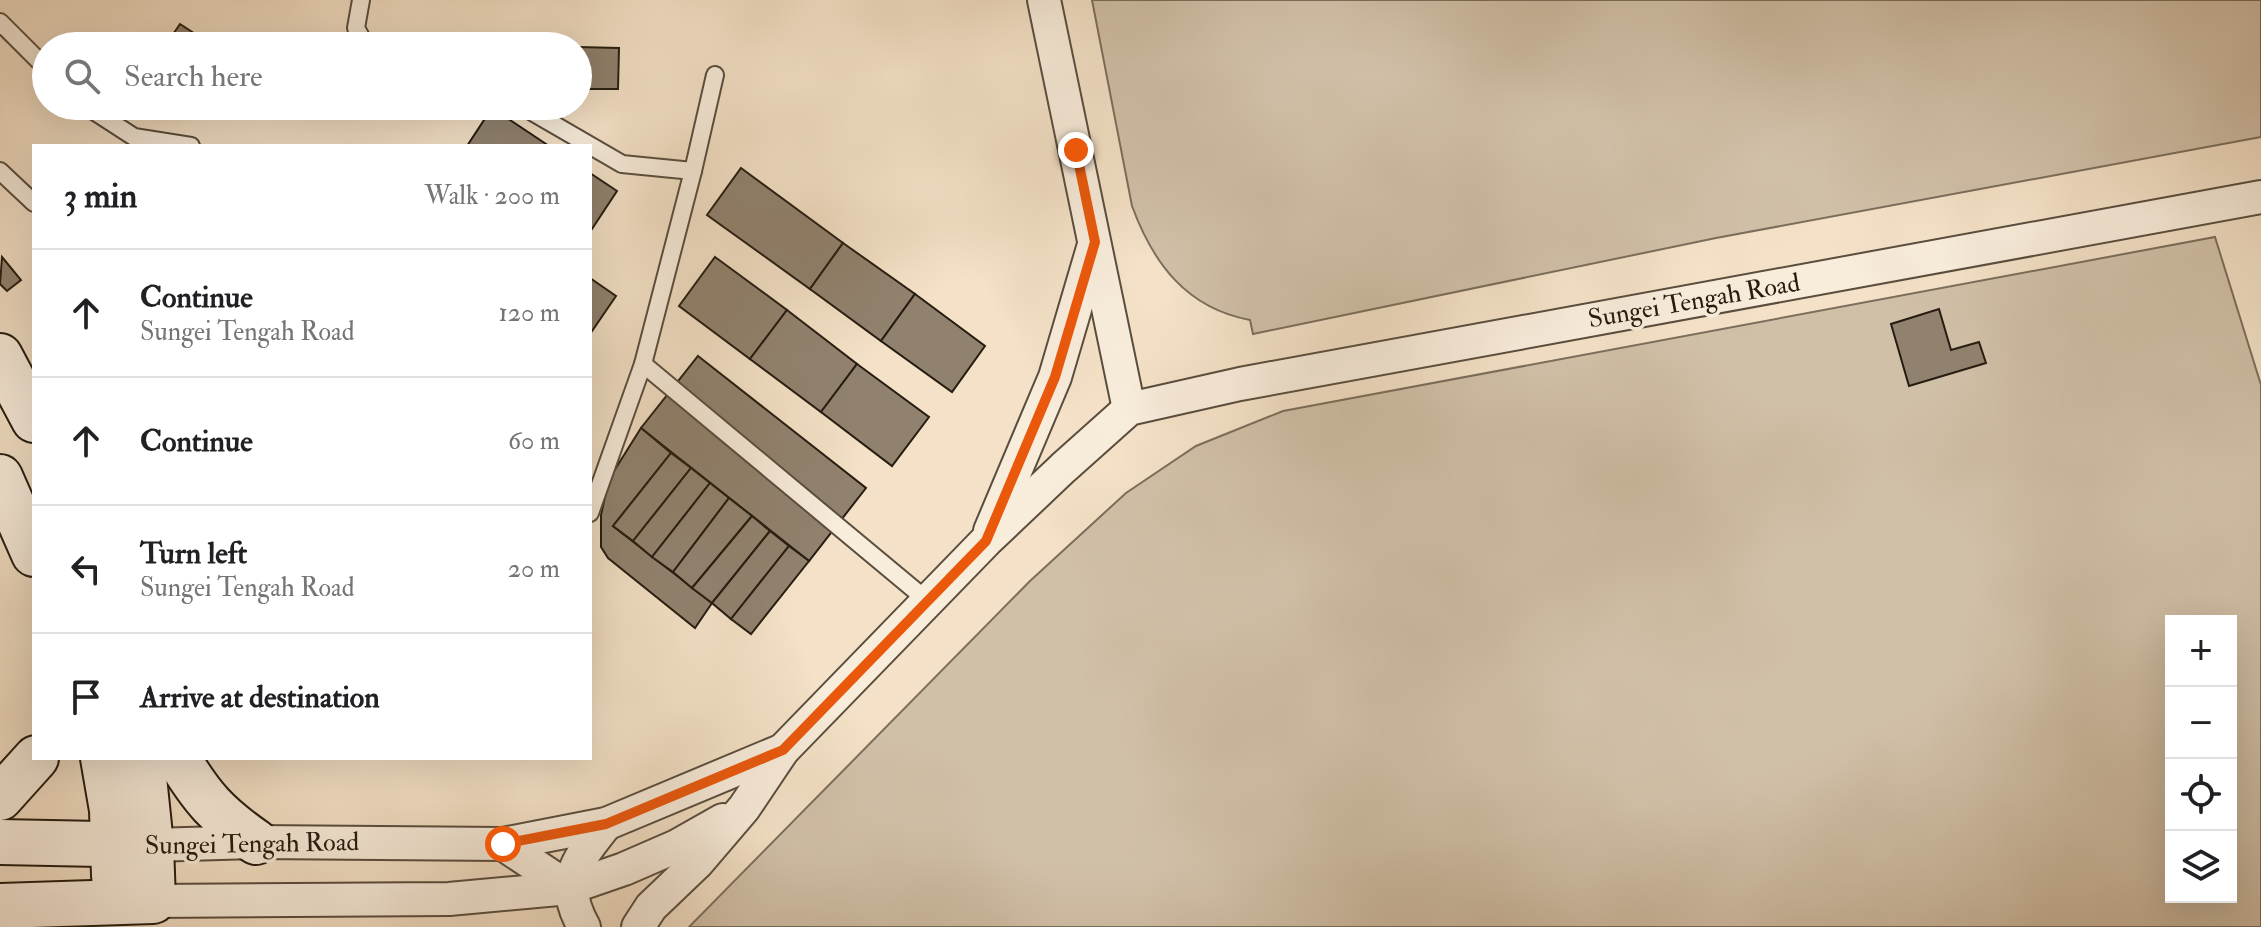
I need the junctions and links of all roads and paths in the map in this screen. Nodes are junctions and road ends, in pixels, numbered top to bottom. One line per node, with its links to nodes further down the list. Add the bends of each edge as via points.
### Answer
1 (361, 0): 4 (lane)
2 (1044, 0): 17 (street)
3 (0, 22): 5 (lane)
4 (358, 32)
5 (32, 54)
6 (715, 75): 14 (lane)
7 (104, 120): 9 (lane)
8 (546, 120): 11 (lane)
9 (131, 142): 10 (lane)
10 (161, 144)
11 (588, 144)
12 (592, 147): 14 (lane, via 622,164)
13 (0, 171): 16 (lane)
14 (693, 171): 19 (lane)
15 (2261, 197): 20 (street, Sungei Tengah Road, via 1255,381)
16 (32, 201)
17 (1095, 242): 20 (street); 24 (street, via 1055,377)
18 (0, 356): 21 (main road)
19 (643, 364): 23 (lane); 26 (lane)
20 (1129, 409): 24 (street, Sungei Tengah Road)
21 (32, 416)
22 (0, 477): 25 (main road)
23 (592, 507)
24 (986, 541): 26 (street, Sungei Tengah Road)
25 (32, 549)
26 (929, 602): 27 (street, Sungei Tengah Road)
27 (783, 750): 33 (street, Sungei Tengah Road); 34 (street, Sungei Tengah Road)
28 (34, 760): 32 (main road)
29 (103, 760): 38 (main road, via 112,810)
30 (142, 760): 38 (main road)
31 (179, 760): 36 (main road, via 222,818)
32 (0, 798)
33 (744, 808): 39 (street, Sungei Tengah Road, via 677,846); 43 (street, Sungei Tengah Road)
34 (606, 824): 37 (street, Sungei Tengah Road); 39 (street, Sungei Tengah Road, via 580,857)
35 (0, 842): 38 (main road, Sungei Tengah Road)
36 (256, 842): 37 (street, Sungei Tengah Road); 38 (street, Sungei Tengah Road)
37 (503, 844): 39 (street)
38 (131, 845): 40 (main road)
39 (569, 888): 40 (street, Sungei Tengah Road, via 449,899); 42 (street)
40 (135, 902): 41 (main road, Sungei Tengah Road)
41 (0, 906)
42 (584, 927)
43 (638, 927)

